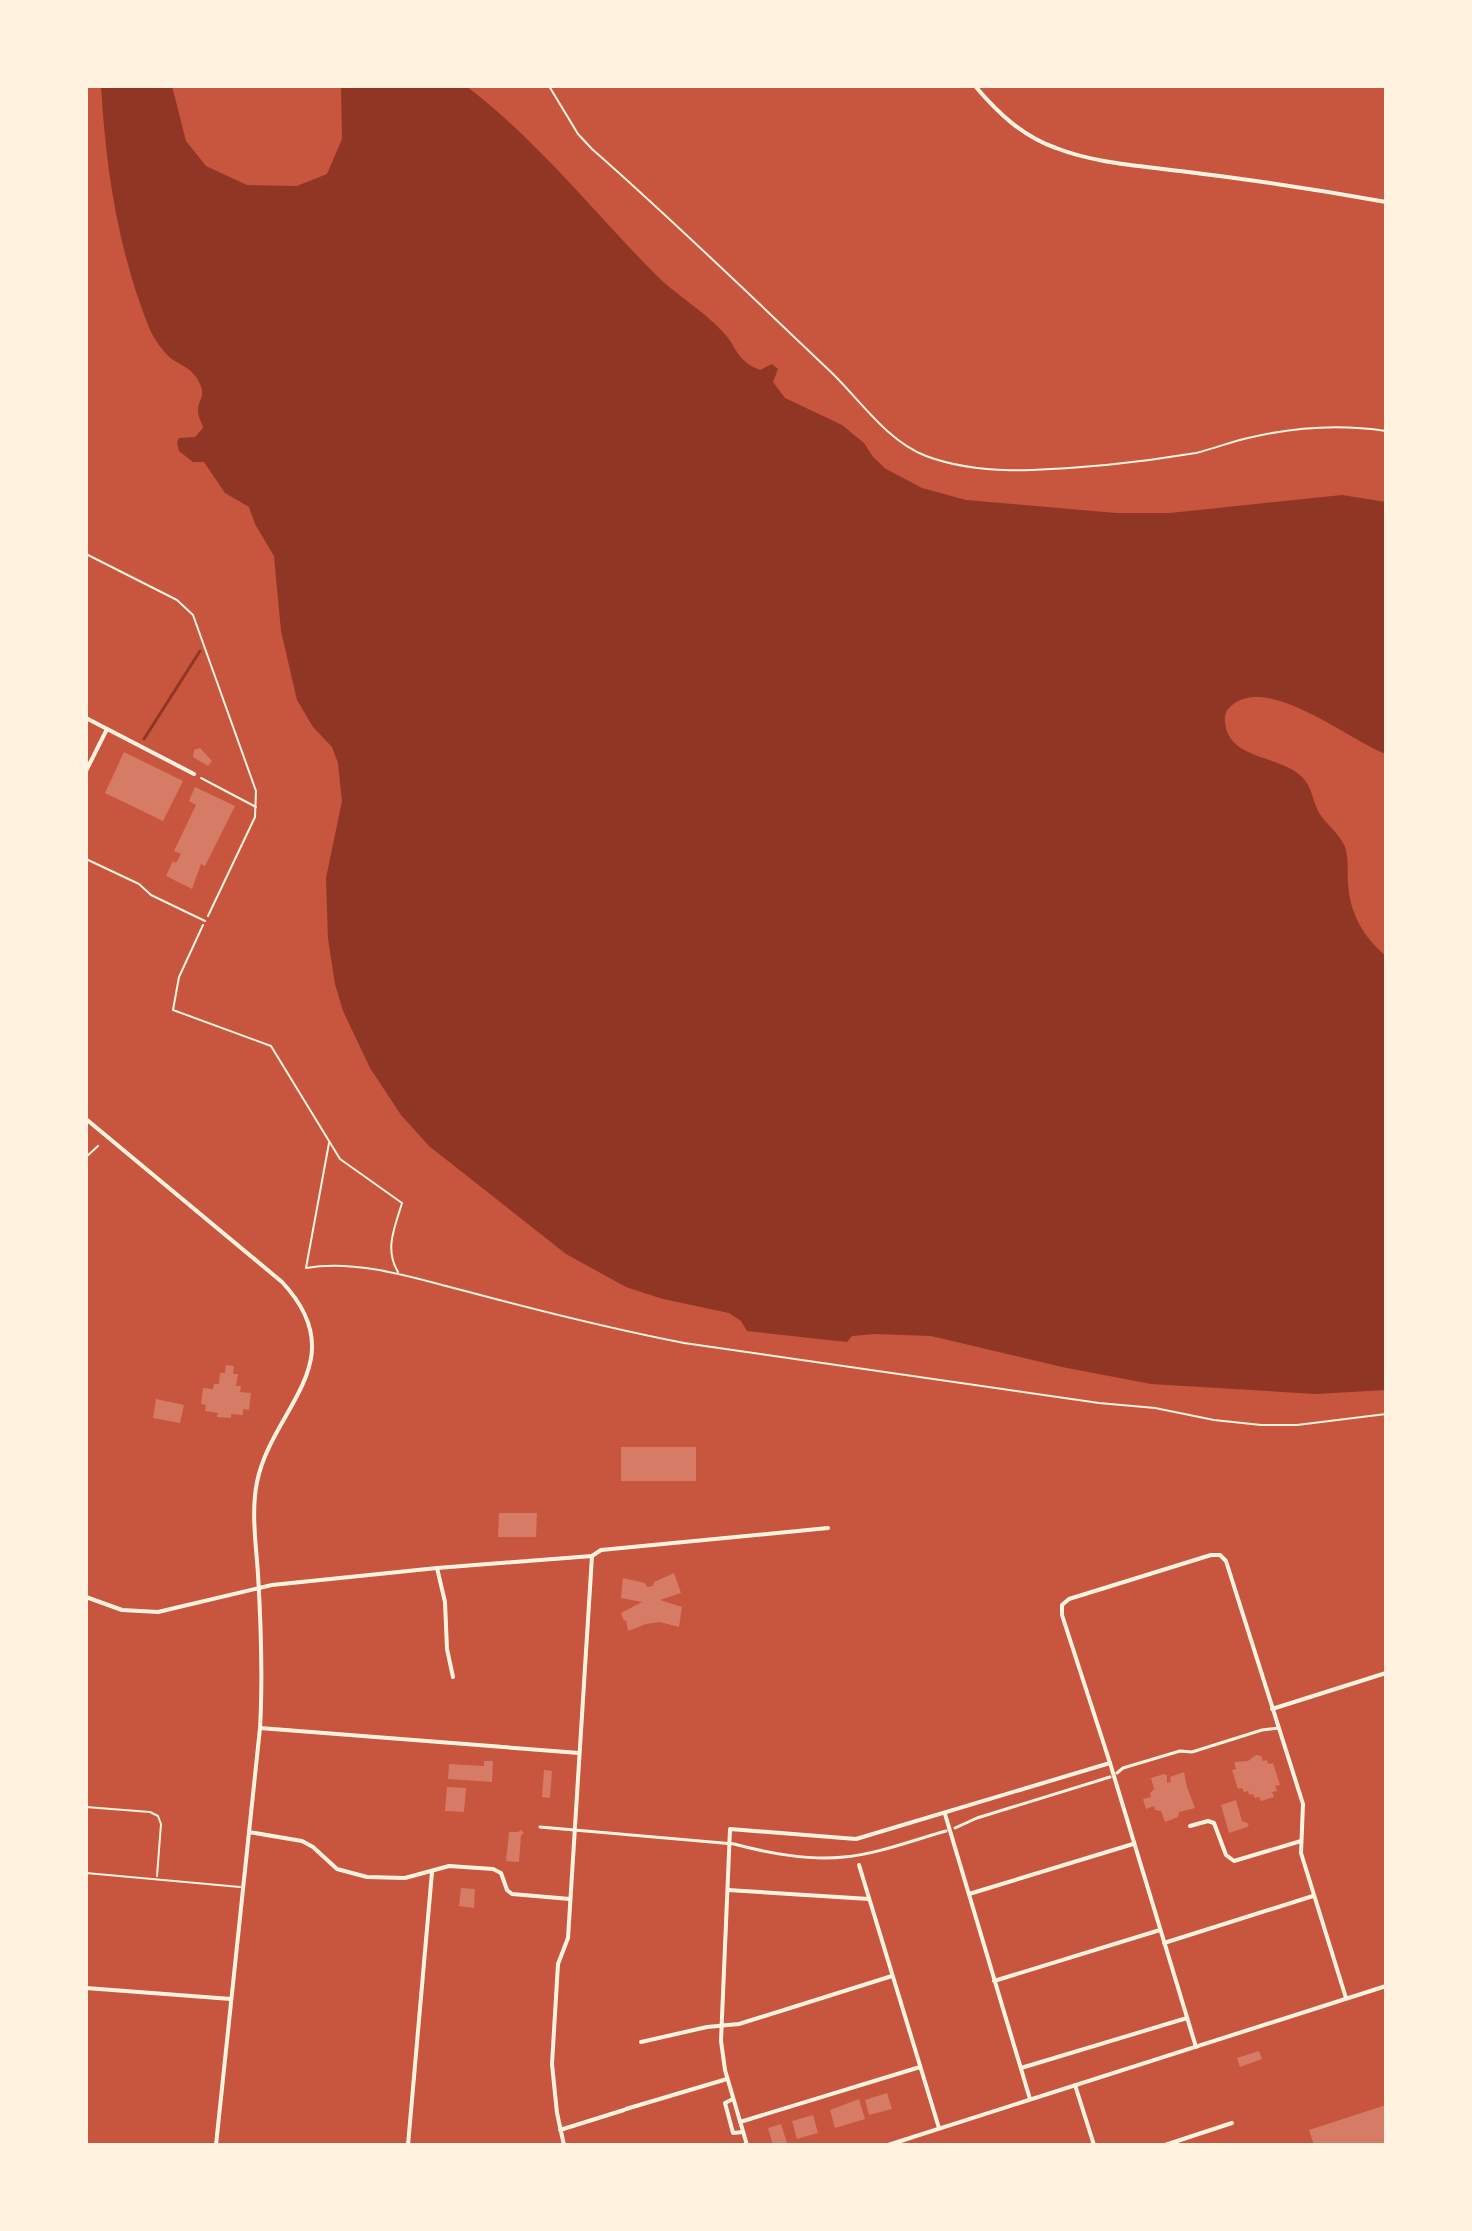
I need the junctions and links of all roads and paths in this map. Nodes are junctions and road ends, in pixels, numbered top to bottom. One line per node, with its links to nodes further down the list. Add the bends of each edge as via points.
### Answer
1 (549, 86): 4 (path, via 592,149 885,429 924,455 973,467 1057,468 1198,452 1308,428)
2 (975, 86): 3 (street, via 1008,121 1066,152)
3 (1386, 202)
4 (1386, 431)
5 (86, 554): 10 (path, via 189,610 256,791)
6 (86, 718): 7 (street)
7 (107, 729): 8 (street); 9 (street)
8 (86, 771)
9 (194, 774): 10 (path)
10 (257, 807): 12 (path)
11 (86, 859): 12 (lane)
12 (205, 921): 14 (path, via 179,977 173,1010 271,1046)
13 (86, 1119): 22 (street, via 282,1282 306,1320 310,1368 256,1485)
14 (329, 1143): 17 (path, via 343,1162 402,1203 389,1248); 17 (path, via 306,1268 343,1266)
15 (98, 1146): 16 (path)
16 (86, 1157)
17 (399, 1275): 18 (path, via 684,1343 1237,1424 1297,1425)
18 (1386, 1414)
19 (828, 1528): 20 (street, via 601,1550)
20 (592, 1556): 21 (street); 29 (street)
21 (437, 1568): 22 (street); 25 (street)
22 (259, 1587): 23 (street, via 158,1612 122,1610); 27 (street)
23 (86, 1597)
24 (1386, 1673): 26 (street)
25 (453, 1677)
26 (1272, 1709): 28 (street); 30 (street, via 1227,1562 1220,1555 1069,1599 1062,1605 1062,1615)
27 (260, 1728): 29 (street); 40 (street)
28 (1279, 1728): 31 (street, via 1180,1751); 41 (street, via 1303,1804)
29 (579, 1753): 38 (street)
30 (1110, 1763): 34 (street); 43 (street)
31 (1117, 1773)
32 (1110, 1777): 37 (street)
33 (86, 1807): 47 (lane, via 158,1816)
34 (945, 1814): 42 (street, via 852,1840 730,1829); 50 (street)
35 (1190, 1826): 41 (street, via 1214,1823 1226,1855 1234,1861)
36 (540, 1827): 38 (street)
37 (955, 1828)
38 (576, 1829): 42 (street); 52 (street)
39 (946, 1831): 42 (street, via 840,1858)
40 (249, 1832): 45 (street, via 302,1841 352,1875 395,1879); 48 (street)
41 (1301, 1841): 51 (street)
42 (729, 1844): 49 (street)
43 (1133, 1844): 50 (street); 54 (street)
44 (859, 1865): 53 (street)
45 (432, 1872): 52 (street, via 449,1866 495,1869 512,1894); 78 (street)
46 (86, 1873): 47 (lane)
47 (156, 1879): 48 (lane)
48 (243, 1887): 61 (street)
49 (728, 1890): 53 (street); 63 (street)
50 (969, 1894): 57 (street)
51 (1313, 1896): 55 (street); 60 (street)
52 (570, 1899): 75 (street, via 552,2044)
53 (869, 1899): 56 (street)
54 (1160, 1930): 55 (street); 57 (street)
55 (1164, 1943): 62 (street)
56 (892, 1976): 63 (street); 66 (street)
57 (994, 1981): 67 (street)
58 (1386, 1986): 60 (street)
59 (86, 1988): 61 (street)
60 (1346, 1998): 65 (street)
61 (231, 1999): 77 (street)
62 (1187, 2018): 65 (street); 67 (street)
63 (722, 2026): 64 (street); 68 (street)
64 (641, 2042)
65 (1196, 2047): 69 (street)
66 (920, 2067): 72 (street); 74 (street)
67 (1021, 2068): 71 (street)
68 (727, 2079): 70 (street); 75 (street)
69 (1075, 2085): 71 (street); 82 (street)
70 (733, 2099): 72 (street); 76 (street, via 725,2104 734,2134)
71 (1030, 2099): 74 (street)
72 (740, 2122): 76 (street)
73 (1232, 2123): 83 (street)
74 (939, 2128): 81 (street)
75 (560, 2130): 79 (street)
76 (743, 2132): 80 (street)
77 (216, 2145)
78 (408, 2145)
79 (564, 2145)
80 (747, 2145)
81 (888, 2145)
82 (1094, 2145)
83 (1165, 2145)

